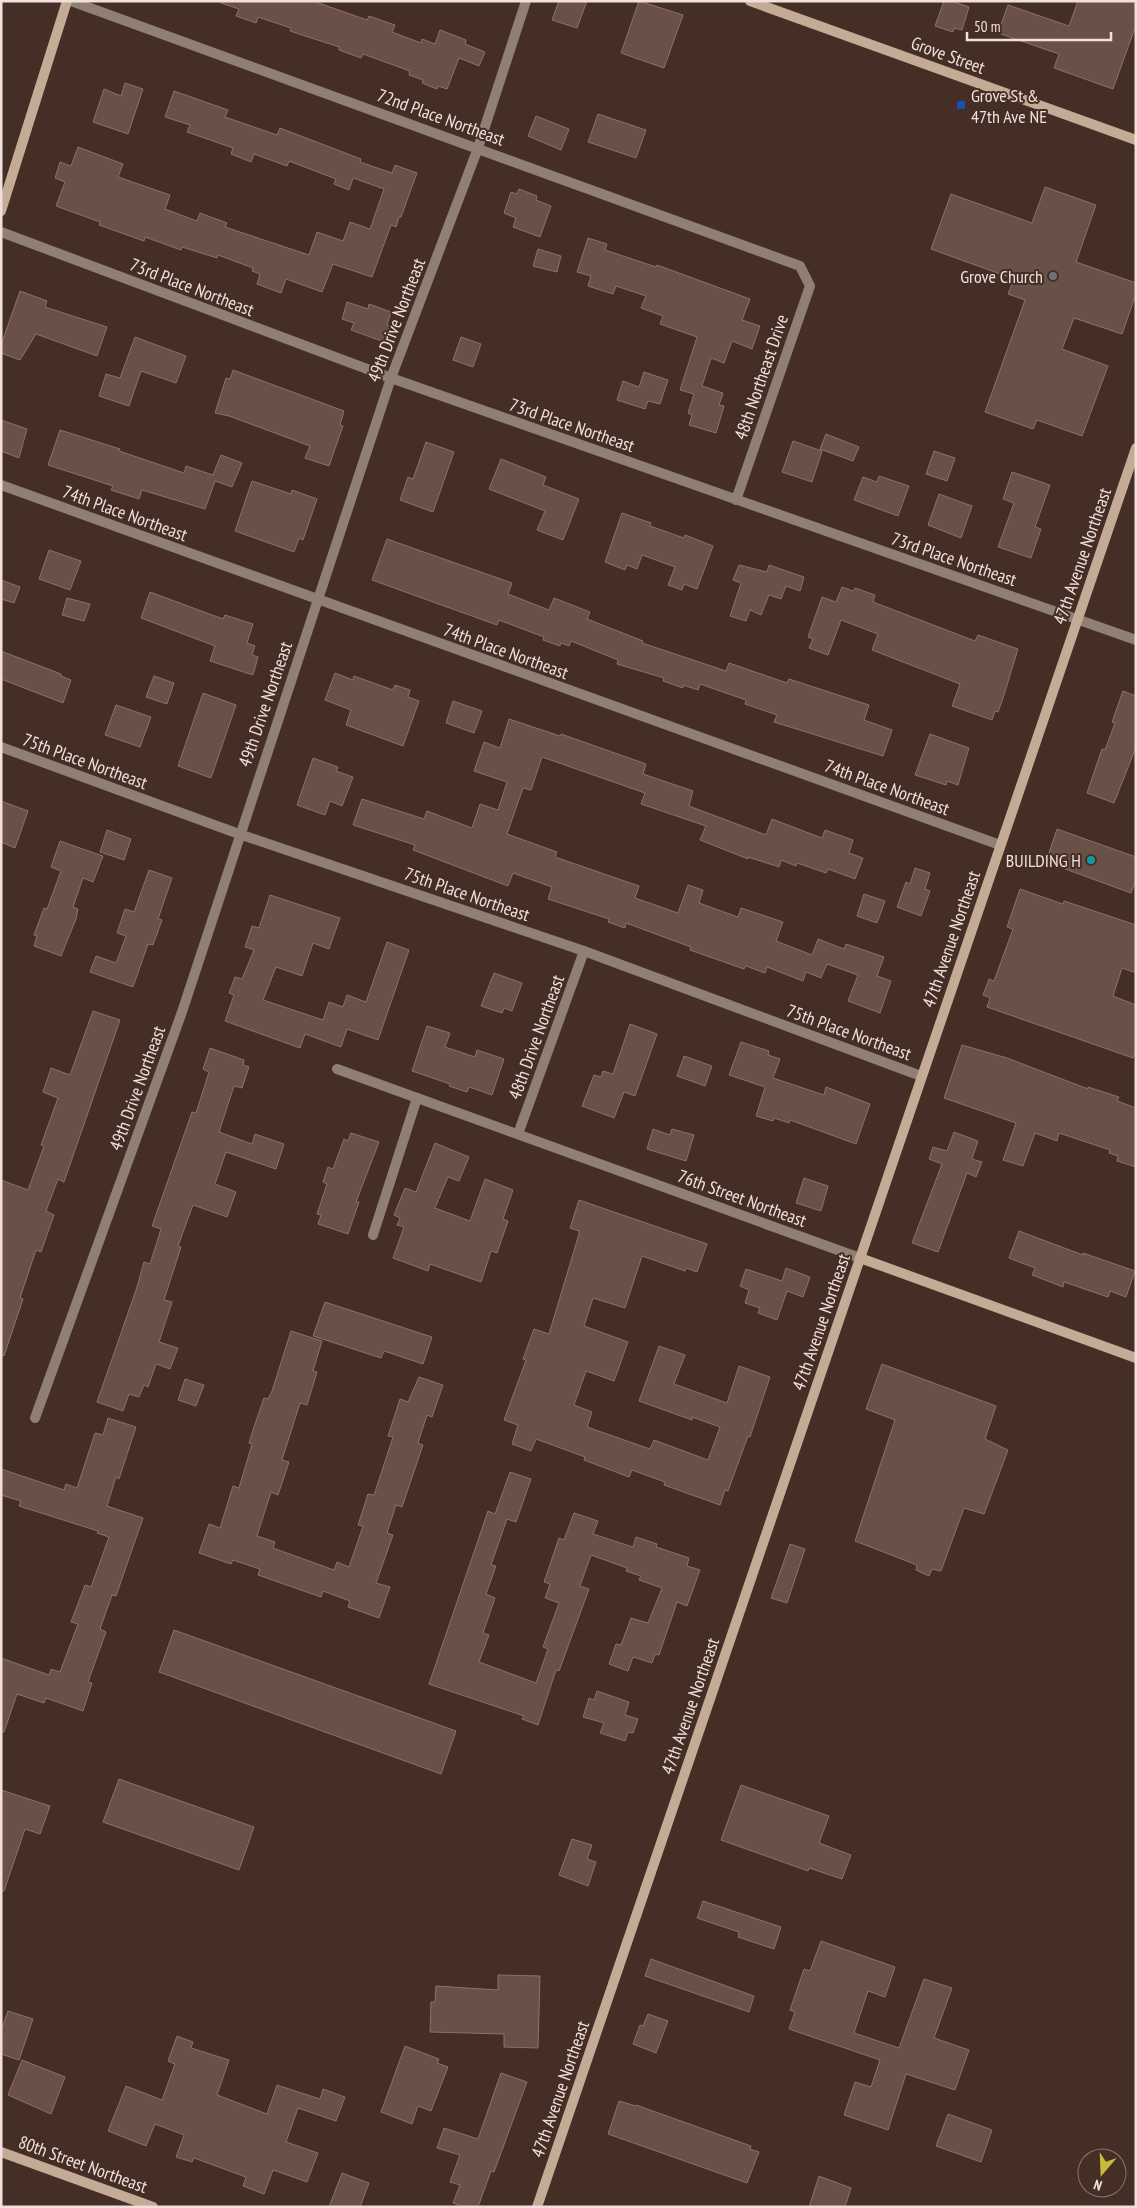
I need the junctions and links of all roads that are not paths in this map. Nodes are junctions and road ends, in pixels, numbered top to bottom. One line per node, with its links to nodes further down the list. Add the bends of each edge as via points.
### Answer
1 (69, 1): 5 (street, 72nd Place Northeast); 6 (street)
2 (526, 1): 5 (street, 49th Drive Northeast)
3 (750, 1): 4 (street, Grove Street)
4 (1136, 140)
5 (478, 148): 8 (street, 72nd Place Northeast); 9 (street, 49th Drive Northeast)
6 (1, 210)
7 (1, 232): 9 (street, 73rd Place Northeast)
8 (800, 266): 12 (street, 48th Northeast Drive, via 810,286)
9 (390, 378): 12 (street, 73rd Place Northeast); 13 (street, 49th Drive Northeast)
10 (1136, 448): 14 (street, 47th Avenue Northeast)
11 (1, 485): 13 (street, 74th Place Northeast)
12 (736, 500): 14 (street, 73rd Place Northeast)
13 (317, 600): 17 (street, 49th Drive Northeast); 18 (street, 74th Place Northeast)
14 (1078, 619): 15 (street, 73rd Place Northeast); 18 (street, 47th Avenue Northeast)
15 (1136, 640)
16 (1, 748): 17 (street, 75th Place Northeast)
17 (239, 834): 19 (street, 75th Place Northeast); 27 (street, 49th Drive Northeast, via 182,1012)
18 (1000, 845): 21 (street, 47th Avenue Northeast)
19 (584, 951): 21 (street, 75th Place Northeast); 23 (street, 48th Drive Northeast)
20 (337, 1069): 22 (street, 76th Street Northeast)
21 (921, 1076): 25 (street, 47th Avenue Northeast)
22 (417, 1098): 23 (street, 76th Street Northeast); 24 (street)
23 (518, 1134): 25 (street, 76th Street Northeast)
24 (374, 1235)
25 (860, 1258): 26 (street, 76th Street Northeast); 30 (street, 47th Avenue Northeast)
26 (1136, 1358)
27 (35, 1418)
28 (1, 2152): 29 (street, 80th Street Northeast)
29 (153, 2207)
30 (537, 2207)

